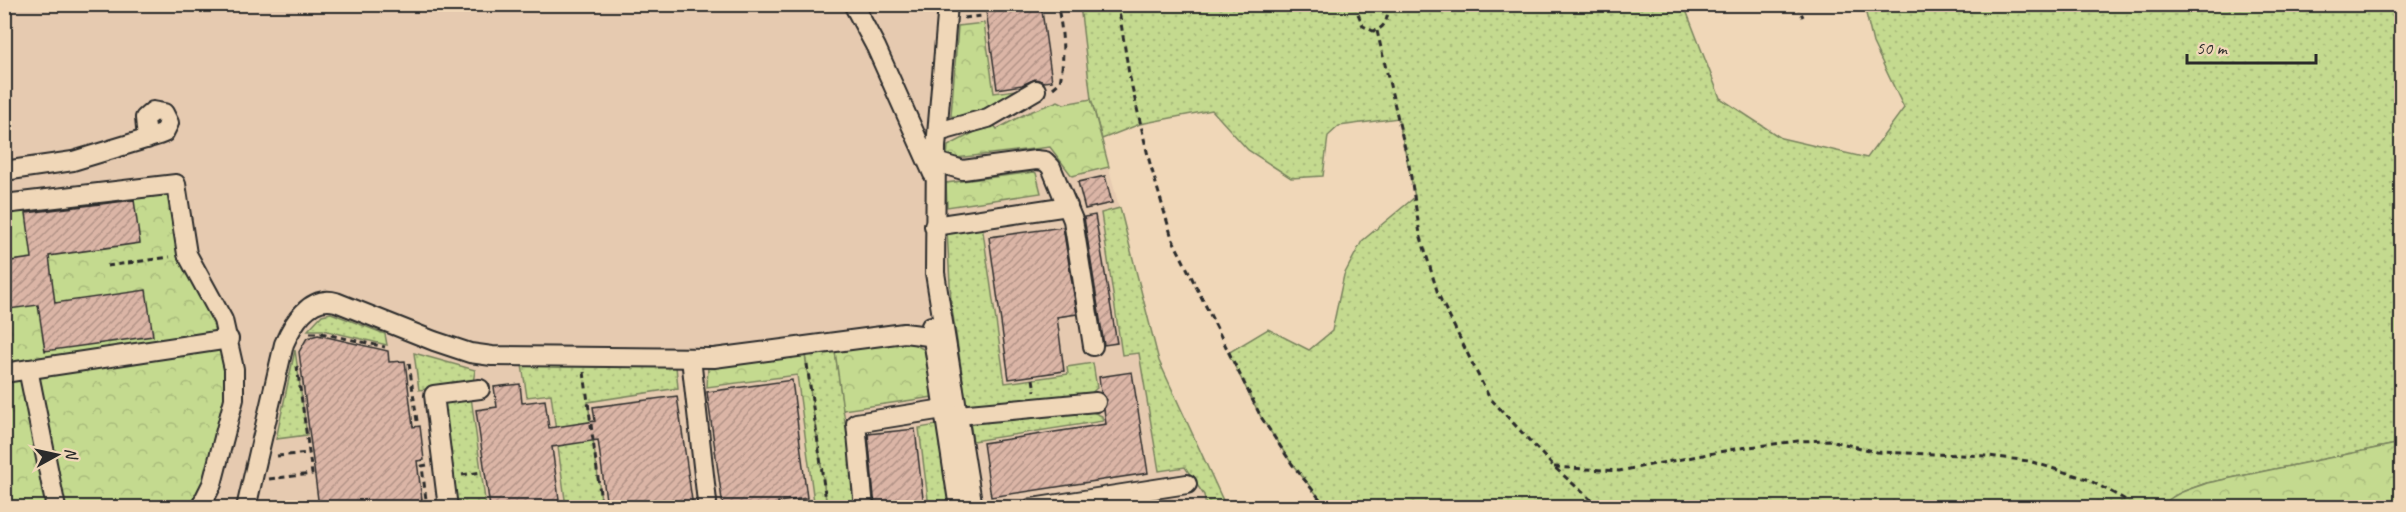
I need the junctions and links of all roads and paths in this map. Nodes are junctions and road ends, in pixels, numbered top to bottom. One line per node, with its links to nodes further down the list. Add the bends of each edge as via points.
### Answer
1 (853, 4): 13 (street)
2 (948, 4): 11 (street)
3 (1057, 4): 10 (path, via 1062,44 1060,82 1053,88)
4 (1118, 4): 53 (path, via 1142,133 1172,238 1261,417)
5 (1354, 4): 9 (path, via 1363,26)
6 (1388, 4): 9 (path, via 1387,22)
7 (1797, 4): 8 (path)
8 (1803, 17)
9 (1377, 31): 36 (path, via 1409,165 1420,234 1438,294 1489,397)
10 (1036, 90): 11 (street, via 988,118)
11 (938, 132): 13 (street)
12 (147, 139): 14 (street, via 73,161)
13 (935, 170): 16 (street, via 1045,161); 17 (street)
14 (4, 171)
15 (4, 204): 18 (street, via 176,184)
16 (1068, 206): 17 (street); 23 (street)
17 (934, 226): 21 (street, via 931,307)
18 (187, 254): 19 (path); 22 (street, via 223,320)
19 (107, 266)
20 (305, 336): 24 (path, via 321,333)
21 (938, 337): 26 (street, via 904,333); 33 (street)
22 (229, 339): 29 (street); 44 (street, via 234,399 212,484)
23 (1093, 346)
24 (385, 347)
25 (806, 355): 48 (path)
26 (691, 358): 41 (street); 45 (street, via 481,355 322,300 302,316 284,344)
27 (297, 360): 34 (path)
28 (583, 365): 47 (path)
29 (28, 369): 30 (street); 43 (street)
30 (4, 373)
31 (480, 389): 46 (street, via 434,395)
32 (1096, 402): 33 (street)
33 (950, 412): 49 (street, via 856,423); 50 (street); 51 (street)
34 (309, 453): 35 (path); 39 (path, via 312,474)
35 (281, 456)
36 (1554, 466): 54 (path); 55 (path, via 1619,471 1740,448 1829,440 1877,453 2029,461 2087,479 2124,498)
37 (481, 472): 38 (path)
38 (460, 475)
39 (267, 479)
40 (1187, 484): 42 (street)
41 (707, 502)
42 (1083, 504): 52 (street)
43 (56, 507)
44 (200, 507)
45 (246, 507)
46 (448, 507)
47 (602, 507)
48 (827, 507)
49 (864, 507)
50 (959, 507)
51 (973, 507)
52 (1032, 507)
53 (1327, 507)
54 (1600, 507)
55 (2133, 507)

